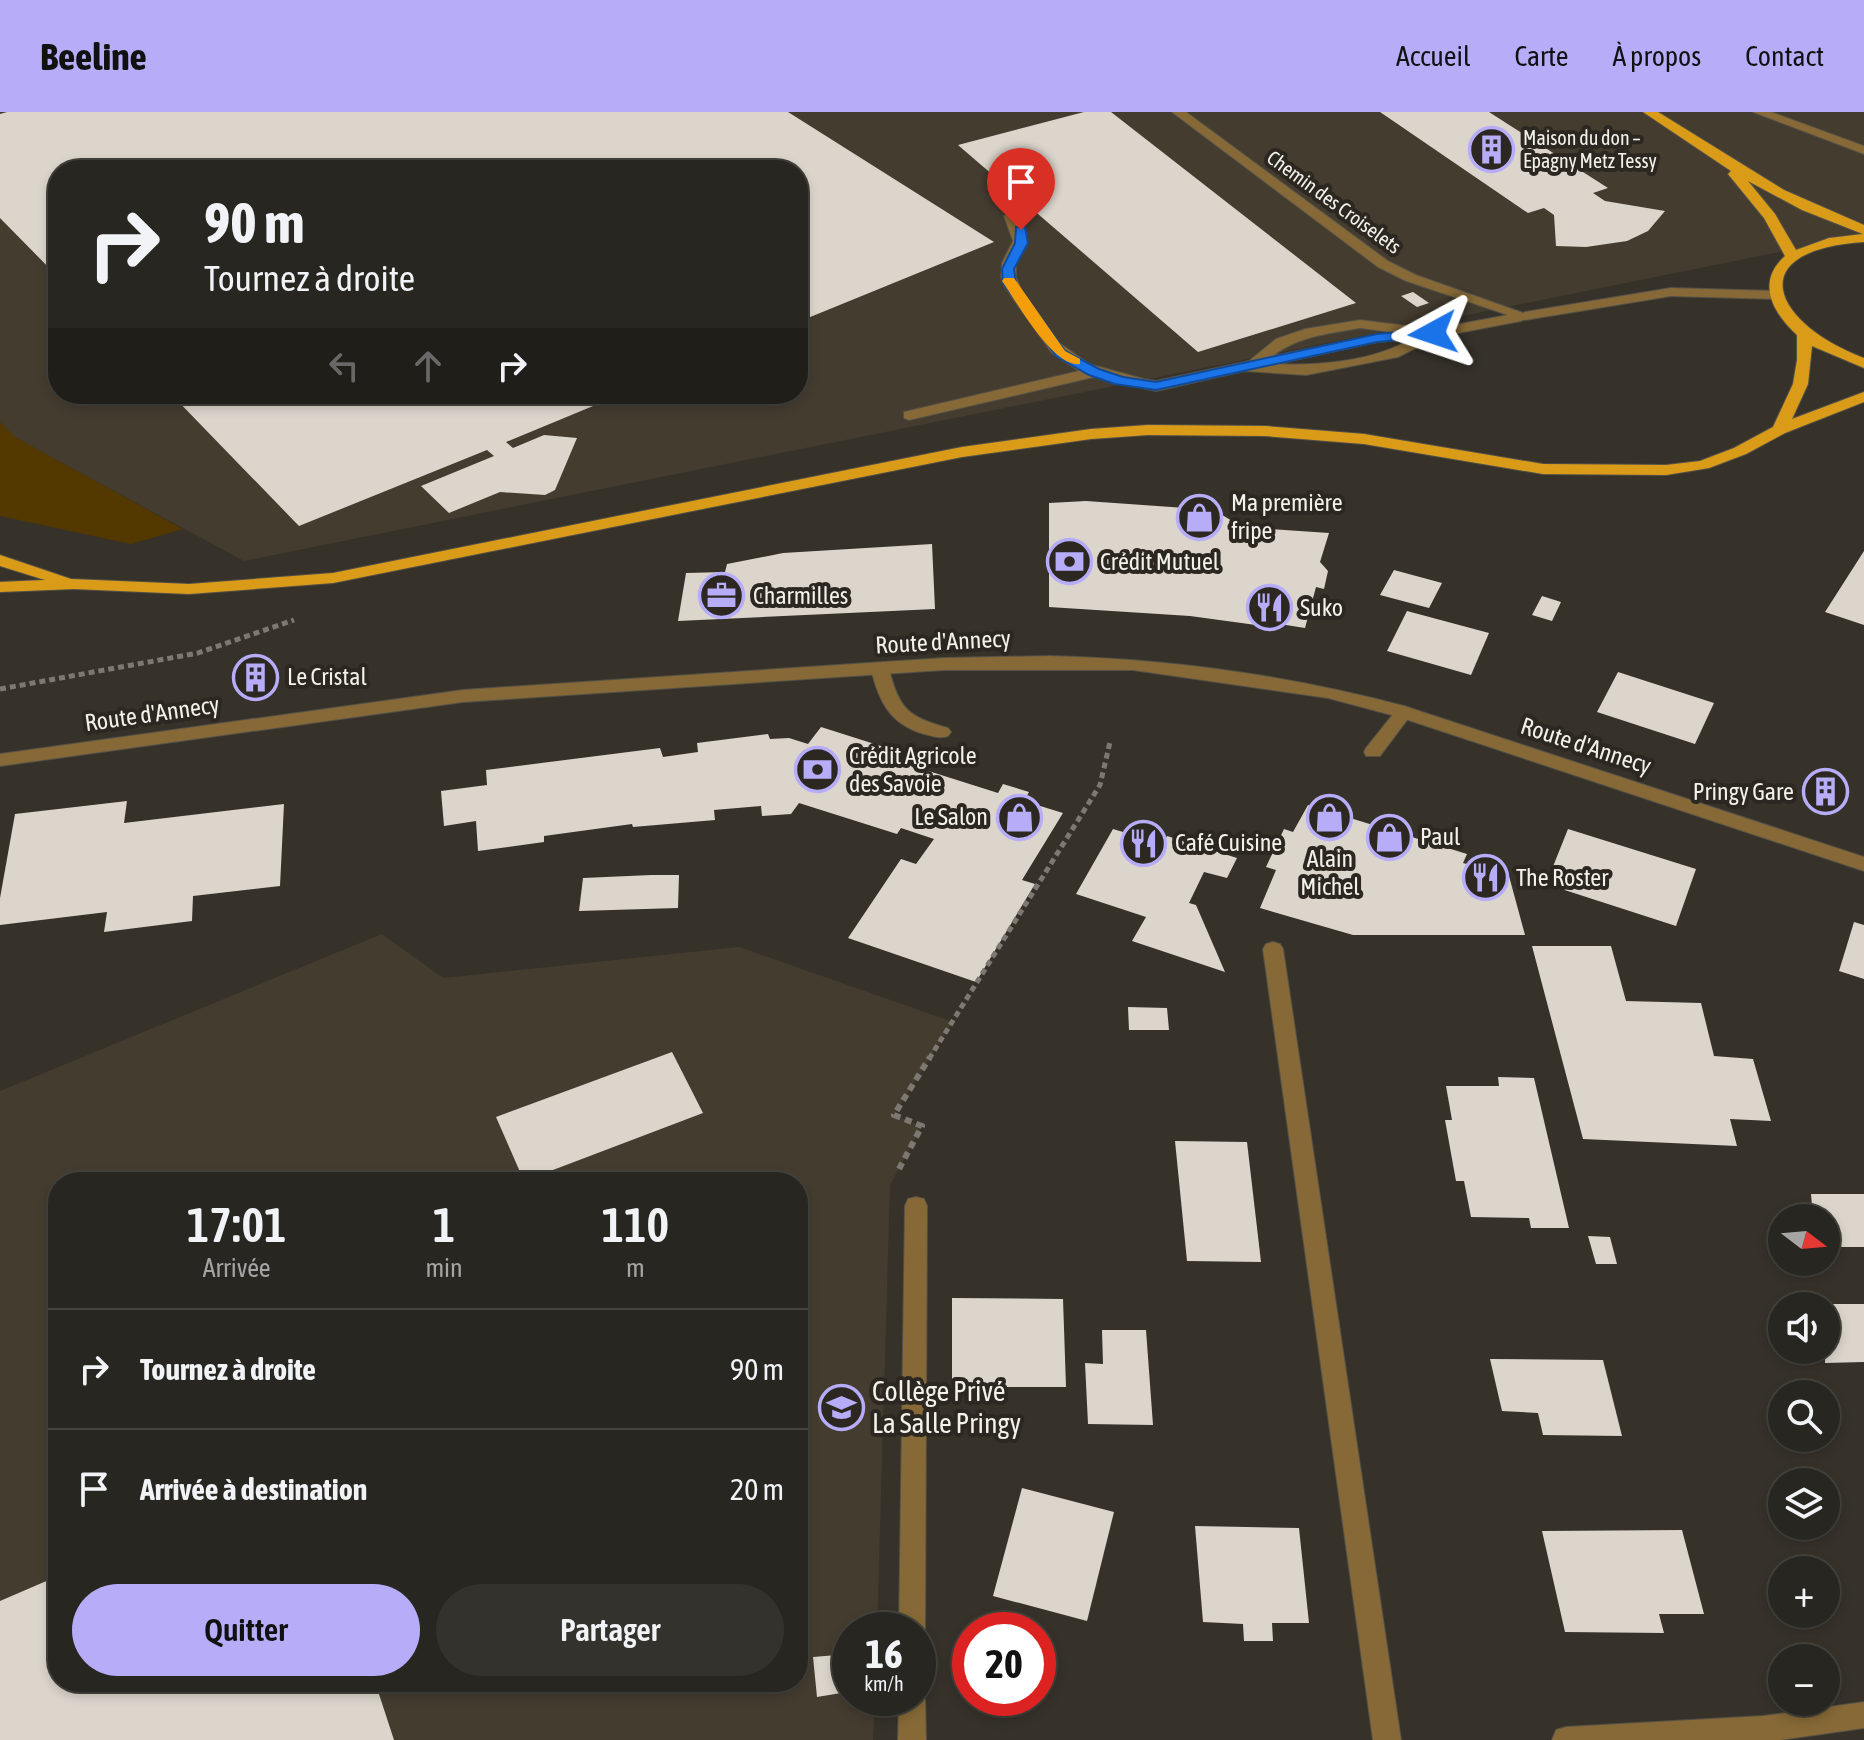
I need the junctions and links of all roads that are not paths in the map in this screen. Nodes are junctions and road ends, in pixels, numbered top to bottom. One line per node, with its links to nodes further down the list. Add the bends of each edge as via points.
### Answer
1 (1178, 112): 11 (street, Chemin des Croiselets, via 1383,264)
2 (1649, 112): 5 (main road)
3 (1759, 112): 4 (street)
4 (1864, 150)
5 (1727, 165): 7 (main road, via 1812,210); 9 (main road, via 1770,217)
6 (1011, 216): 16 (street, via 1022,243 1008,269 1009,283 1061,353)
7 (1864, 230)
8 (1864, 238): 9 (main road, via 1827,242)
9 (1793, 257): 10 (main road, via 1777,274)
10 (1776, 295): 11 (street, via 1671,292); 12 (main road)
11 (1525, 316): 13 (street)
12 (1804, 332): 14 (main road); 19 (main road, via 1804,379)
13 (1433, 333): 15 (street, via 1398,353 1306,370); 15 (street, via 1360,324 1305,333 1281,342)
14 (1864, 363)
15 (1248, 368): 16 (street, via 1156,386)
16 (1094, 372): 18 (street)
17 (1864, 397): 19 (main road)
18 (909, 415)
19 (1779, 430): 21 (main road, via 1703,465 1634,472 1512,466 1364,439 1292,432 1091,434 962,452 333,578 189,589)
20 (0, 560): 21 (main road)
21 (74, 584): 22 (main road)
22 (0, 587)
23 (880, 669): 24 (street, Route d'Annecy, via 1133,664 1328,692); 25 (street, via 897,715 917,727); 27 (street, Route d'Annecy, via 463,696)
24 (1404, 712): 26 (street); 28 (street, Route d'Annecy)
25 (942, 732)
26 (1373, 752)
27 (0, 760)
28 (1864, 864)
29 (1273, 949): 35 (street)
30 (916, 1206): 31 (street)
31 (912, 1612)
32 (1864, 1715): 36 (street, via 1763,1729)
33 (912, 1716): 34 (street)
34 (912, 1740)
35 (1387, 1740)
36 (1566, 1740)

